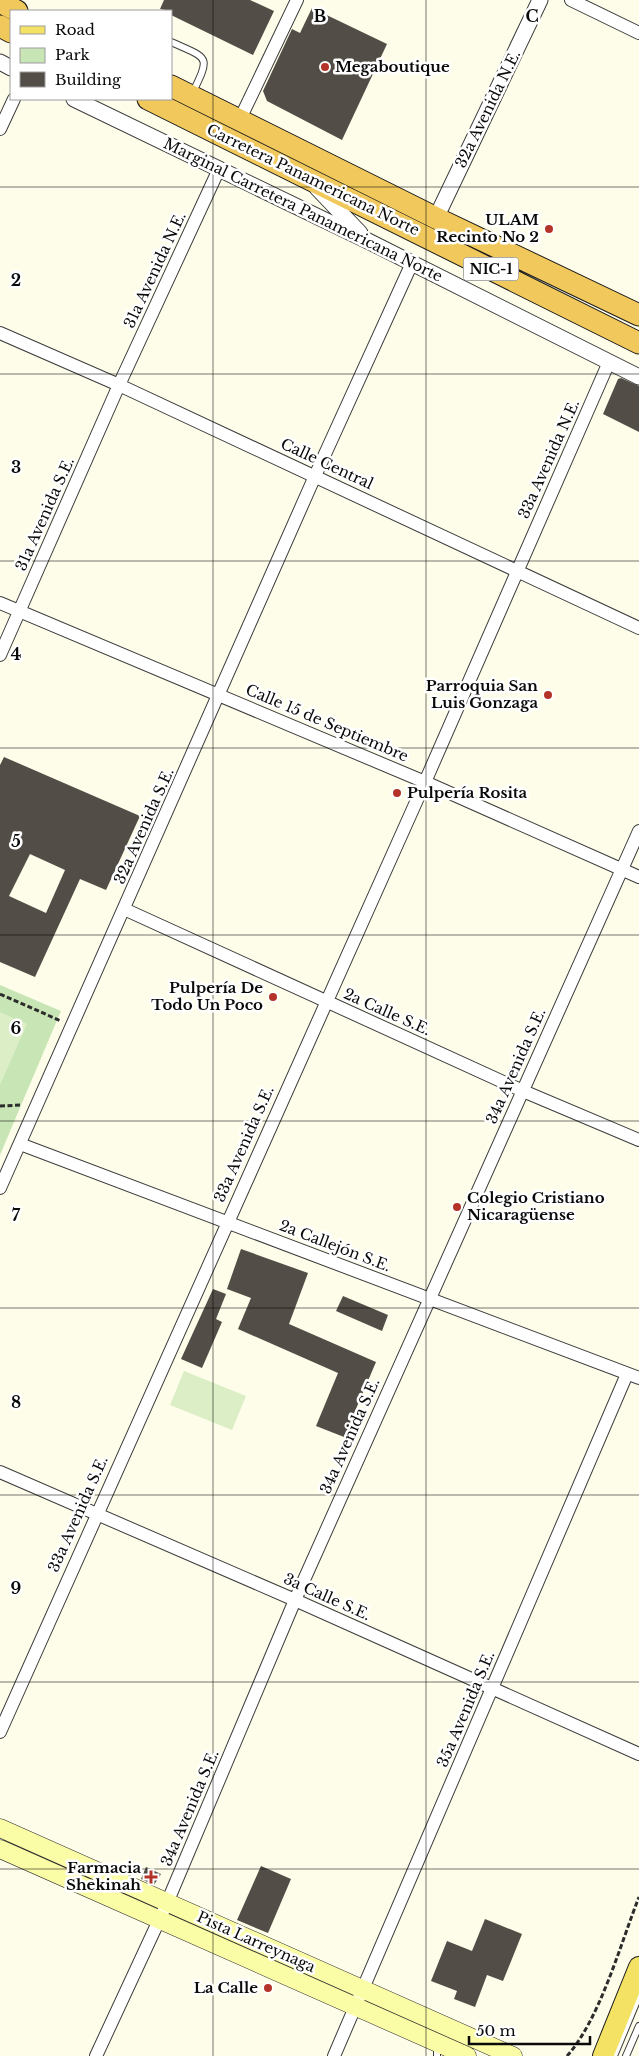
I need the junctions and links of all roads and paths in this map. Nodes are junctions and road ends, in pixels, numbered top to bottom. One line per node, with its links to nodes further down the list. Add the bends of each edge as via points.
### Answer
1 (297, 0): 13 (street)
2 (540, 0): 17 (street, 32a Avenida N.E.)
3 (571, 0): 6 (street)
4 (0, 2): 5 (highway)
5 (15, 10)
6 (639, 33)
7 (172, 42): 9 (lane, via 205,61)
8 (172, 86): 9 (highway, Carretera Panamericana Norte / NIC-1)
9 (192, 95): 13 (highway, Carretera Panamericana Norte / NIC-1)
10 (14, 100): 14 (street)
11 (76, 100): 15 (street, Marginal Carretera Panamericana Norte)
12 (150, 100): 16 (highway, Carretera Panamericana Norte / NIC-1)
13 (240, 119): 17 (highway, Carretera Panamericana Norte / NIC-1)
14 (0, 130)
15 (219, 169): 18 (street, Marginal Carretera Panamericana Norte); 25 (street, 31a Avenida N.E.)
16 (306, 176): 18 (street); 22 (highway, Carretera Panamericana Norte / NIC-1)
17 (436, 218): 20 (highway, Carretera Panamericana Norte / NIC-1)
18 (368, 241): 19 (street, Marginal Carretera Panamericana Norte)
19 (412, 263): 23 (street, Marginal Carretera Panamericana Norte); 26 (street)
20 (638, 311)
21 (0, 333): 25 (street, Calle Central)
22 (639, 342)
23 (609, 362): 24 (street, Marginal Carretera Panamericana Norte); 27 (street, 33a Avenida N.E.)
24 (639, 377)
25 (120, 385): 26 (street, Calle Central); 29 (street, 31a Avenida S.E.)
26 (315, 476): 27 (street, Calle Central); 32 (street, 32a Avenida S.E.)
27 (518, 570): 30 (street, Calle Central); 33 (street, 33a Avenida S.E.)
28 (0, 603): 29 (street, Calle 15 de Septiembre)
29 (20, 612): 31 (street, 31a Avenida S.E.); 32 (street, Calle 15 de Septiembre)
30 (639, 628)
31 (0, 655)
32 (219, 696): 33 (street, Calle 15 de Septiembre); 37 (street, 32a Avenida S.E.)
33 (425, 782): 35 (street, Calle 15 de Septiembre); 39 (street, 33a Avenida S.E.)
34 (639, 831): 35 (street, 34a Avenida S.E.)
35 (622, 869): 36 (street, Calle 15 de Septiembre); 41 (street, 34a Avenida S.E.)
36 (639, 877)
37 (124, 910): 39 (street, 2a Calle S.E.); 40 (street, 32a Avenida S.E.)
38 (0, 994): 40 (path)
39 (326, 1002): 41 (street, 2a Calle S.E.); 47 (street, 33a Avenida S.E.)
40 (72, 1026): 42 (street, 32a Avenida S.E.)
41 (523, 1091): 44 (street, 2a Calle S.E.); 48 (street, 34a Avenida S.E.)
42 (38, 1104): 43 (path); 45 (street, 32a Avenida S.E.)
43 (0, 1106)
44 (639, 1140)
45 (20, 1144): 46 (street, 32a Avenida S.E.); 47 (street, 2a Callejón S.E.)
46 (0, 1188)
47 (227, 1222): 48 (street, 2a Callejón S.E.); 51 (street, 33a Avenida S.E.)
48 (430, 1299): 49 (street, 2a Callejón S.E.); 52 (street, 34a Avenida S.E.)
49 (633, 1376): 53 (street, 35a Avenida S.E.)
50 (0, 1472): 51 (street, 3a Calle S.E.)
51 (95, 1515): 52 (street, 3a Calle S.E.); 54 (street, 33a Avenida S.E.)
52 (295, 1600): 53 (street, 3a Calle S.E.); 59 (street, 34a Avenida S.E.)
53 (492, 1688): 55 (street, 3a Calle S.E.); 62 (street, 35a Avenida S.E.)
54 (0, 1732)
55 (639, 1754)
56 (0, 1828): 59 (main road, Pista Larreynaga)
57 (0, 1849): 60 (main road, Pista Larreynaga)
58 (639, 1897): 71 (path, via 582,2040)
59 (167, 1903): 60 (street, 34a Avenida S.E.); 62 (main road, Pista Larreynaga)
60 (160, 1920): 64 (main road, Pista Larreynaga); 67 (street, 34a Avenida S.E.)
61 (639, 1967): 72 (main road)
62 (363, 1989): 64 (street, 35a Avenida S.E.); 70 (main road, Pista Larreynaga)
63 (639, 1996): 73 (lane)
64 (356, 2006): 66 (main road, Pista Larreynaga); 68 (street, 35a Avenida S.E.)
65 (639, 2026): 74 (lane)
66 (437, 2049): 69 (main road, Pista Larreynaga)
67 (96, 2056)
68 (334, 2056)
69 (467, 2056)
70 (513, 2056)
71 (567, 2056)
72 (603, 2056)
73 (614, 2056)
74 (626, 2056)

